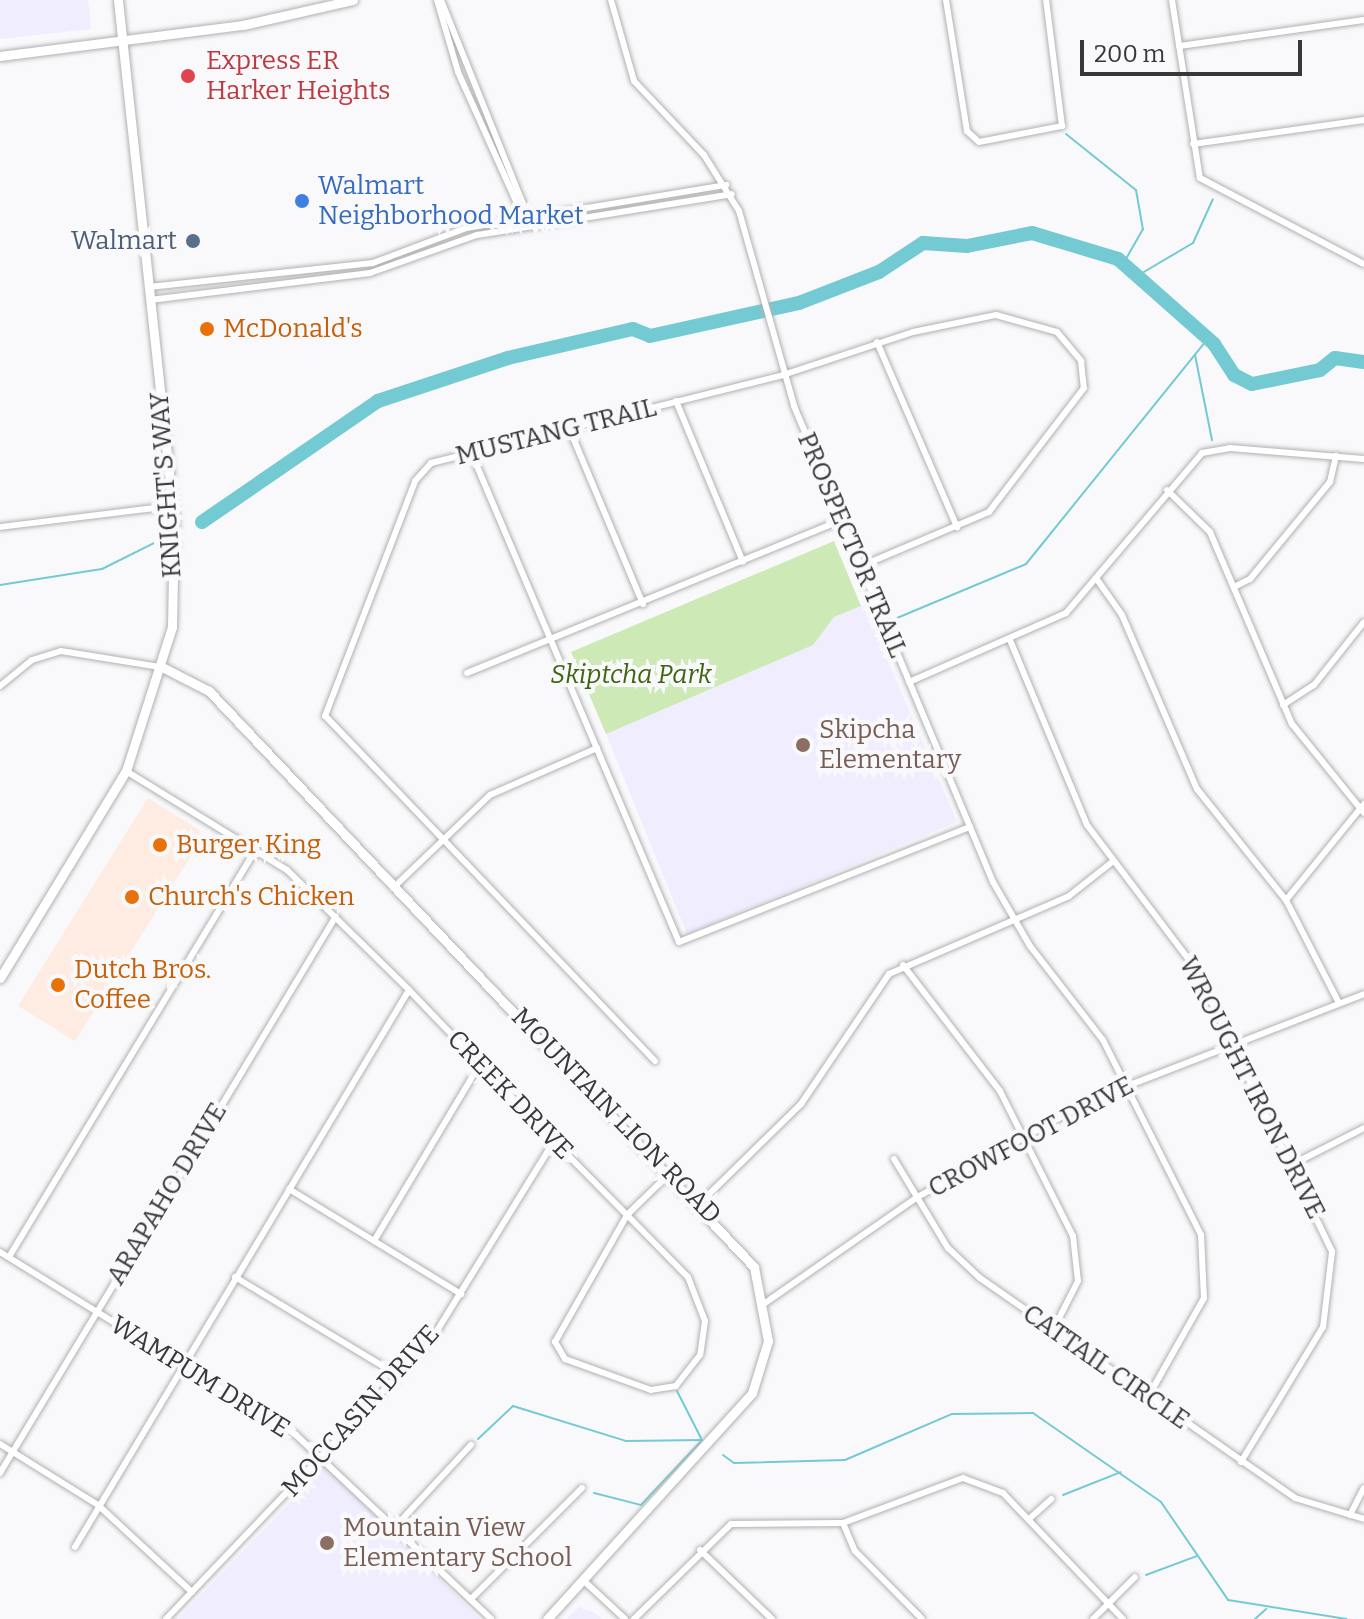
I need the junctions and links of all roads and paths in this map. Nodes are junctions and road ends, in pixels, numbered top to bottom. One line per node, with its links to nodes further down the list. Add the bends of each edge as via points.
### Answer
1 (118, 0): 9 (street, KNIGHT'S WAY)
2 (353, 0): 9 (street)
3 (439, 0): 16 (street, via 458,72)
4 (611, 0): 14 (street, PROSPECTOR TRAIL, via 621,52 640,90)
5 (946, 0): 6 (street, via 967,131 979,142 1062,126)
6 (1046, 0)
7 (1172, 0): 10 (street)
8 (1364, 20): 10 (street)
9 (123, 41): 11 (street); 24 (street, KNIGHT'S WAY)
10 (1179, 46): 13 (street)
11 (0, 56)
12 (1364, 120): 13 (street)
13 (1193, 144): 18 (street, via 1207,187)
14 (726, 185): 15 (street, PROSPECTOR TRAIL); 16 (street)
15 (732, 194): 17 (street); 28 (street, PROSPECTOR TRAIL)
16 (522, 215): 17 (street); 19 (street)
17 (524, 227): 21 (street)
18 (1364, 264)
19 (343, 267): 20 (street); 21 (street)
20 (270, 274): 22 (street); 23 (street)
21 (344, 276): 23 (street)
22 (216, 280): 24 (street); 25 (street)
23 (271, 284): 25 (street)
24 (149, 287): 26 (street, KNIGHT'S WAY)
25 (218, 291): 26 (street)
26 (150, 300): 35 (street, KNIGHT'S WAY)
27 (877, 342): 28 (street, MUSTANG TRAIL); 38 (street); 38 (street, MUSTANG TRAIL, via 1016,316 1057,332 1081,361 1078,401 989,512)
28 (783, 375): 29 (street, MUSTANG TRAIL); 36 (street, PROSPECTOR TRAIL)
29 (676, 401): 30 (street, MUSTANG TRAIL); 39 (street)
30 (569, 428): 31 (street, MUSTANG TRAIL); 43 (street)
31 (471, 452): 46 (street); 56 (street, MUSTANG TRAIL, via 431,463 415,481 325,710)
32 (1336, 456): 33 (street); 34 (street, via 1213,449 1193,459); 42 (street, via 1330,482 1250,579)
33 (1364, 459)
34 (1167, 490): 41 (street); 42 (street, via 1200,517)
35 (172, 506): 37 (street); 47 (street, KNIGHT'S WAY, via 174,601)
36 (842, 520): 39 (street); 40 (street, PROSPECTOR TRAIL)
37 (0, 527)
38 (957, 527): 40 (street, MUSTANG TRAIL)
39 (743, 562): 43 (street)
40 (861, 566): 49 (street, PROSPECTOR TRAIL)
41 (1096, 578): 45 (street, via 1066,613); 60 (street, via 1122,615 1197,789)
42 (1234, 587): 51 (street)
43 (643, 604): 46 (street)
44 (1364, 622): 51 (street, via 1314,685)
45 (1010, 640): 49 (street); 58 (street, WROUGHT IRON DRIVE, via 1087,825)
46 (551, 642): 48 (street); 52 (street)
47 (164, 668): 50 (street, via 61,651 32,660); 53 (street, KNIGHT'S WAY); 59 (street, MOUNTAIN LION ROAD, via 209,691)
48 (467, 673)
49 (909, 682): 55 (street, PROSPECTOR TRAIL)
50 (0, 686)
51 (1283, 705): 54 (street)
52 (597, 748): 55 (street, via 683,944); 56 (street, via 498,789)
53 (126, 771): 57 (street, CREEK DRIVE); 64 (street, KNIGHT'S WAY)
54 (1363, 809): 60 (street)
55 (970, 827): 62 (street, PROSPECTOR TRAIL)
56 (442, 842): 59 (street); 69 (street, MUSTANG TRAIL)
57 (256, 849): 61 (street, CREEK DRIVE); 84 (street)
58 (1111, 863): 62 (street, via 1069,896); 68 (street, WROUGHT IRON DRIVE, via 1195,968)
59 (393, 888): 77 (street, MOUNTAIN LION ROAD)
60 (1286, 900): 67 (street)
61 (336, 916): 65 (street, CREEK DRIVE); 88 (street, ARAPAHO DRIVE)
62 (1013, 920): 63 (street); 71 (street, PROSPECTOR TRAIL, via 1093,1023)
63 (903, 965): 73 (street, via 1000,1091); 80 (street, via 879,983 801,1104)
64 (0, 978)
65 (409, 990): 70 (street, CREEK DRIVE); 78 (street)
66 (1364, 994): 67 (street, CROWFOOT DRIVE)
67 (1339, 1003): 68 (street, CROWFOOT DRIVE)
68 (1236, 1047): 71 (street, CROWFOOT DRIVE); 76 (street, WROUGHT IRON DRIVE)
69 (655, 1061)
70 (480, 1064): 74 (street, CREEK DRIVE); 82 (street)
71 (1125, 1084): 73 (street, CROWFOOT DRIVE); 92 (street, PROSPECTOR TRAIL, via 1201,1235 1207,1262 1197,1320)
72 (1364, 1128): 76 (street)
73 (1025, 1138): 79 (street, CROWFOOT DRIVE); 89 (street, via 1080,1264 1075,1295)
74 (554, 1141): 81 (street, CREEK DRIVE); 86 (street, MOCCASIN DRIVE)
75 (894, 1159): 79 (street, CATTAIL CIRCLE)
76 (1293, 1164): 97 (street, WROUGHT IRON DRIVE, via 1328,1236 1332,1285 1314,1347)
77 (671, 1172): 80 (street, MOUNTAIN LION ROAD); 81 (street)
78 (289, 1189): 82 (street); 85 (street)
79 (916, 1198): 87 (street, CROWFOOT DRIVE); 89 (street, CATTAIL CIRCLE, via 963,1264)
80 (701, 1202): 87 (street, MOUNTAIN LION ROAD, via 747,1255)
81 (627, 1215): 81 (street, CREEK DRIVE, via 688,1277 702,1305 705,1336 694,1369 676,1386 651,1390 556,1351 558,1331)
82 (374, 1241): 86 (street)
83 (0, 1252): 84 (street, WAMPUM DRIVE)
84 (9, 1257): 88 (street, WAMPUM DRIVE)
85 (235, 1277): 90 (street); 91 (street)
86 (461, 1294): 91 (street, MOCCASIN DRIVE)
87 (765, 1303): 111 (street, MOUNTAIN LION ROAD, via 765,1356 742,1410)
88 (96, 1312): 90 (street, WAMPUM DRIVE); 95 (street, ARAPAHO DRIVE)
89 (1053, 1330): 92 (street, CATTAIL CIRCLE)
90 (182, 1363): 96 (street, WAMPUM DRIVE); 102 (street)
91 (399, 1376): 96 (street, MOCCASIN DRIVE)
92 (1148, 1397): 97 (street, CATTAIL CIRCLE)
93 (0, 1444): 95 (street)
94 (471, 1445): 107 (street)
95 (13, 1452): 98 (street, ARAPAHO DRIVE); 102 (street)
96 (321, 1457): 107 (street, WAMPUM DRIVE); 112 (street, MOCCASIN DRIVE)
97 (1241, 1462): 103 (street, CATTAIL CIRCLE, via 1295,1498)
98 (0, 1473)
99 (582, 1488): 113 (street)
100 (1364, 1488): 103 (street)
101 (1051, 1499): 104 (street)
102 (98, 1505): 108 (street); 112 (street)
103 (1350, 1515): 105 (street, CATTAIL CIRCLE)
104 (1029, 1519): 106 (street, via 989,1483 963,1478); 114 (street)
105 (1364, 1519)
106 (843, 1523): 109 (street, via 740,1522); 121 (street, via 855,1551)
107 (395, 1527): 113 (street, WAMPUM DRIVE)
108 (75, 1547)
109 (700, 1550): 119 (street); 120 (street)
110 (1135, 1577): 114 (street)
111 (583, 1580): 117 (street, MOUNTAIN LION ROAD); 118 (street)
112 (192, 1592): 115 (street, MOCCASIN DRIVE)
113 (471, 1599): 116 (street, WAMPUM DRIVE)
114 (1108, 1603): 122 (street); 123 (street)
115 (166, 1619)
116 (491, 1619)
117 (547, 1619)
118 (625, 1619)
119 (634, 1619)
120 (772, 1619)
121 (922, 1619)
122 (1093, 1619)
123 (1123, 1619)

